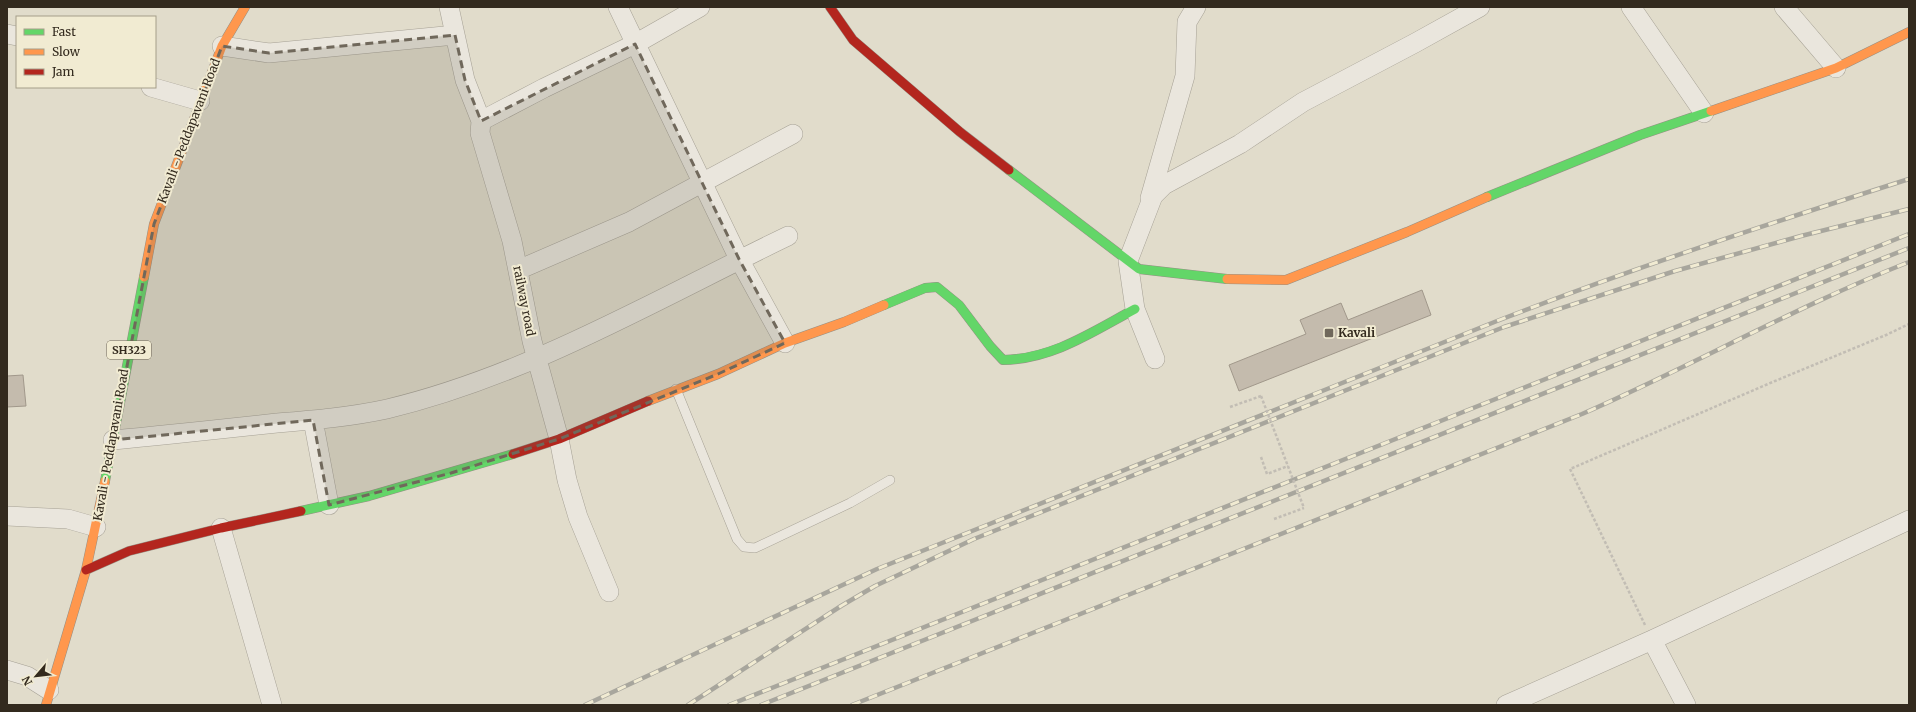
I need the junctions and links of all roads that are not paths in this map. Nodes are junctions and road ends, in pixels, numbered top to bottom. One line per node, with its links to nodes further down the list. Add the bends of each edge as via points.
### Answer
1 (245, 7): 13 (street, Kavali - Peddapavani Road / SH323)
2 (449, 7): 11 (street, railway road)
3 (618, 7): 12 (street)
4 (700, 7): 12 (street)
5 (830, 7): 24 (street, via 853,40 960,132)
6 (1480, 7): 21 (street, via 1303,102 1240,144 1164,185 1153,196)
7 (1631, 7): 17 (street)
8 (1784, 7): 14 (street)
9 (1188, 12): 21 (street, via 1185,76)
10 (1909, 32): 14 (street)
11 (455, 35): 13 (street, via 269,53); 18 (street, railway road, via 465,80)
12 (635, 44): 18 (street); 20 (street)
13 (222, 46): 16 (street, Kavali - Peddapavani Road / SH323)
14 (1836, 68): 17 (street)
15 (154, 88): 16 (street)
16 (200, 101): 33 (street, Kavali - Peddapavani Road / SH323, via 154,224)
17 (1704, 113): 24 (street, via 1618,144 1286,280 1240,280 1139,269)
18 (481, 122): 25 (street, railway road, via 480,133)
19 (793, 134): 20 (street)
20 (704, 183): 23 (street); 25 (street, via 628,222)
21 (1146, 214): 24 (street)
22 (788, 236): 23 (street)
23 (739, 259): 27 (street); 28 (street)
24 (1128, 261): 26 (street)
25 (518, 270): 28 (street, railway road)
26 (1135, 309): 27 (street, via 1058,350 1020,361 1003,360 959,305 937,287 925,288 844,322); 29 (street)
27 (785, 343): 30 (street, via 718,374)
28 (537, 357): 31 (street, via 442,393 387,409 342,418); 32 (street, railway road)
29 (1155, 359)
30 (676, 389): 32 (street); 34 (lane, via 737,539 744,547 755,548 850,503)
31 (313, 420): 33 (street); 35 (street)
32 (559, 439): 35 (street, via 451,473); 41 (street, railway road, via 578,517)
33 (113, 440): 38 (street, Kavali - Peddapavani Road / SH323)
34 (890, 480)
35 (329, 505): 39 (street)
36 (7, 516): 38 (street)
37 (1909, 520): 42 (street)
38 (83, 523): 40 (street, Kavali - Peddapavani Road / SH323)
39 (221, 528): 40 (street, via 130,551); 45 (street)
40 (86, 570): 44 (street, Kavali - Peddapavani Road / SH323)
41 (609, 592)
42 (1652, 640): 46 (street); 47 (street)
43 (8, 670): 44 (street, via 27,676)
44 (47, 697)
45 (272, 705)
46 (1506, 705)
47 (1686, 705)

